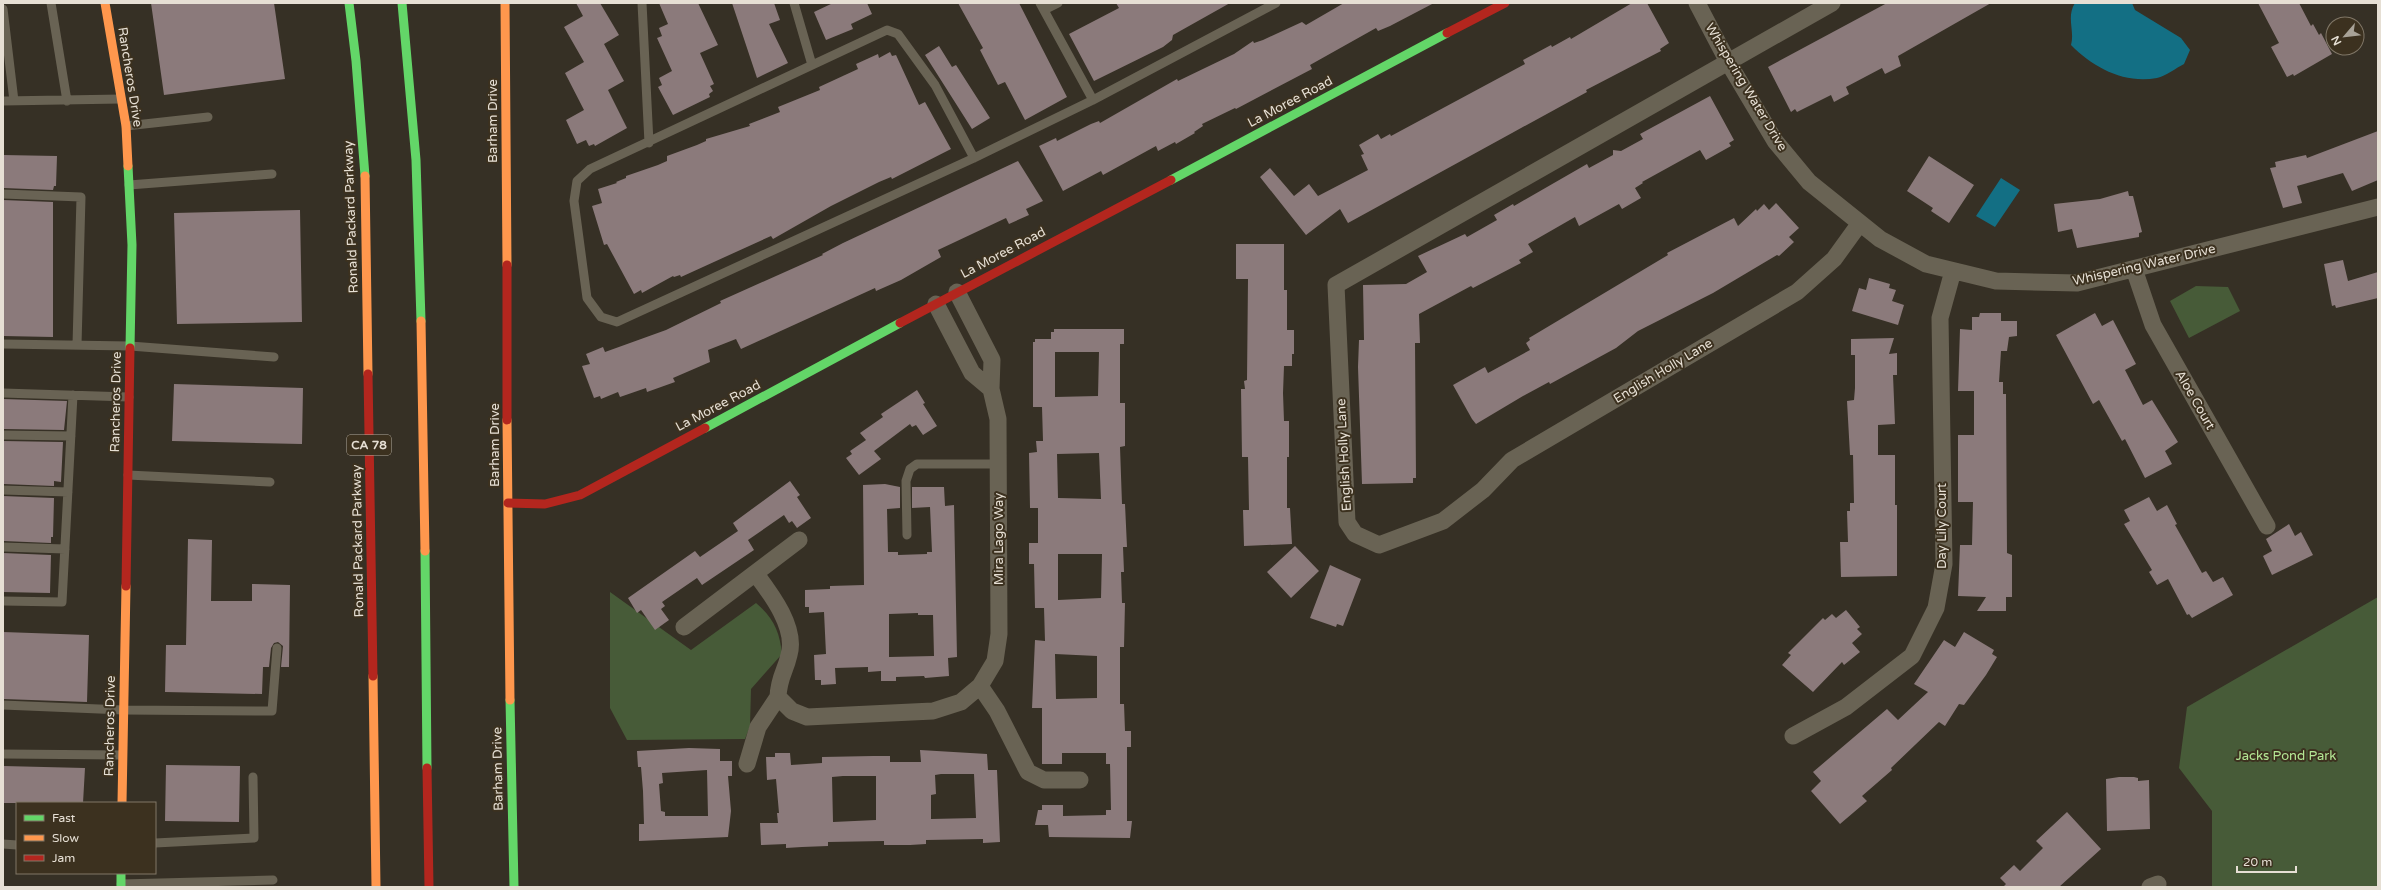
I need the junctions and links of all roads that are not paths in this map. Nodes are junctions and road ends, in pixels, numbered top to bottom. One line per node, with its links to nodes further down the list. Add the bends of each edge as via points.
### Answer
1 (51, 3): 21 (lane)
2 (105, 3): 17 (main road, Rancheros Drive)
3 (349, 3): 77 (main road, Ronald Packard Parkway / CA 78, via 365,182)
4 (402, 3): 78 (main road, via 416,160 422,337)
5 (505, 3): 50 (main road, Barham Drive)
6 (642, 3): 24 (lane)
7 (794, 3): 16 (lane)
8 (1058, 3): 13 (lane)
9 (1276, 3): 18 (lane)
10 (1505, 3): 33 (main road, La Moree Road)
11 (1697, 3): 15 (street, Whispering Water Drive)
12 (1832, 3): 15 (street)
13 (1042, 7): 18 (lane)
14 (3, 9): 20 (lane)
15 (1728, 62): 30 (street, Whispering Water Drive, via 1775,141 1809,182); 30 (street, English Holly Lane, via 1336,285 1347,522 1355,534 1379,546 1443,521 1483,490 1512,460 1797,292 1834,259)
16 (812, 65): 24 (lane); 25 (lane, via 887,30 898,34 935,85)
17 (121, 99): 21 (lane); 23 (main road, Rancheros Drive)
18 (1093, 100): 25 (lane)
19 (3, 101): 20 (lane)
20 (14, 101): 21 (lane)
21 (67, 101)
22 (208, 116): 23 (lane)
23 (126, 126): 27 (main road, Rancheros Drive)
24 (649, 143): 25 (lane, via 590,169 578,180 574,201 587,298 601,317 617,322)
25 (974, 158)
26 (272, 174): 27 (lane)
27 (129, 185): 37 (main road, Rancheros Drive, via 132,245)
28 (3, 194): 36 (lane, via 81,197)
29 (2378, 207): 31 (street, Whispering Water Drive)
30 (1860, 223): 32 (street, Whispering Water Drive, via 1880,239 1926,264)
31 (2134, 269): 32 (street, Whispering Water Drive, via 2077,283 1996,281); 51 (street, Aloe Court, via 2153,325)
32 (1953, 271): 64 (street, Day Lily Court, via 1940,318 1944,564 1936,608 1912,656 1846,707)
33 (957, 292): 34 (main road, La Moree Road); 39 (street, Mira Lago Way, via 992,360)
34 (936, 304): 39 (street, via 972,373); 50 (main road, La Moree Road, via 580,495 545,504)
35 (3, 344): 36 (lane)
36 (77, 345): 37 (lane)
37 (130, 346): 38 (lane); 42 (main road, Rancheros Drive)
38 (274, 357)
39 (991, 389): 45 (street, Mira Lago Way, via 998,419)
40 (3, 394): 41 (lane)
41 (73, 395): 42 (lane); 44 (lane)
42 (129, 396): 46 (main road, Rancheros Drive)
43 (3, 434): 44 (lane)
44 (71, 436): 49 (lane)
45 (999, 464): 52 (lane, via 918,464 910,469 906,481); 60 (street, Mira Lago Way, via 999,634 995,661)
46 (128, 474): 47 (lane); 63 (main road, Rancheros Drive)
47 (270, 482)
48 (3, 490): 49 (lane)
49 (68, 492): 55 (lane)
50 (508, 503): 79 (main road, Barham Drive)
51 (2267, 526)
52 (907, 535)
53 (799, 540): 56 (street)
54 (3, 547): 55 (lane)
55 (65, 549): 57 (lane, via 62,602)
56 (756, 574): 58 (street); 61 (street, via 779,605 788,632 790,654 779,680)
57 (3, 601)
58 (684, 627)
59 (277, 648): 63 (lane, via 272,711)
60 (980, 686): 61 (street, Mira Lago Way, via 961,702 933,711 807,717 792,711); 69 (street, via 997,712 1028,772 1044,780)
61 (778, 697): 67 (street, via 758,727)
62 (3, 706): 63 (lane)
63 (123, 710): 66 (main road, Rancheros Drive)
64 (1793, 736)
65 (3, 754): 66 (lane)
66 (122, 755): 70 (main road, Rancheros Drive)
67 (747, 764)
68 (253, 777): 71 (lane, via 254,838)
69 (1080, 780)
70 (122, 802)
71 (156, 843)
72 (3, 844): 73 (lane)
73 (16, 845)
74 (121, 874): 76 (main road)
75 (273, 880): 76 (lane)
76 (121, 886)
77 (376, 887)
78 (429, 887)
79 (514, 887)

